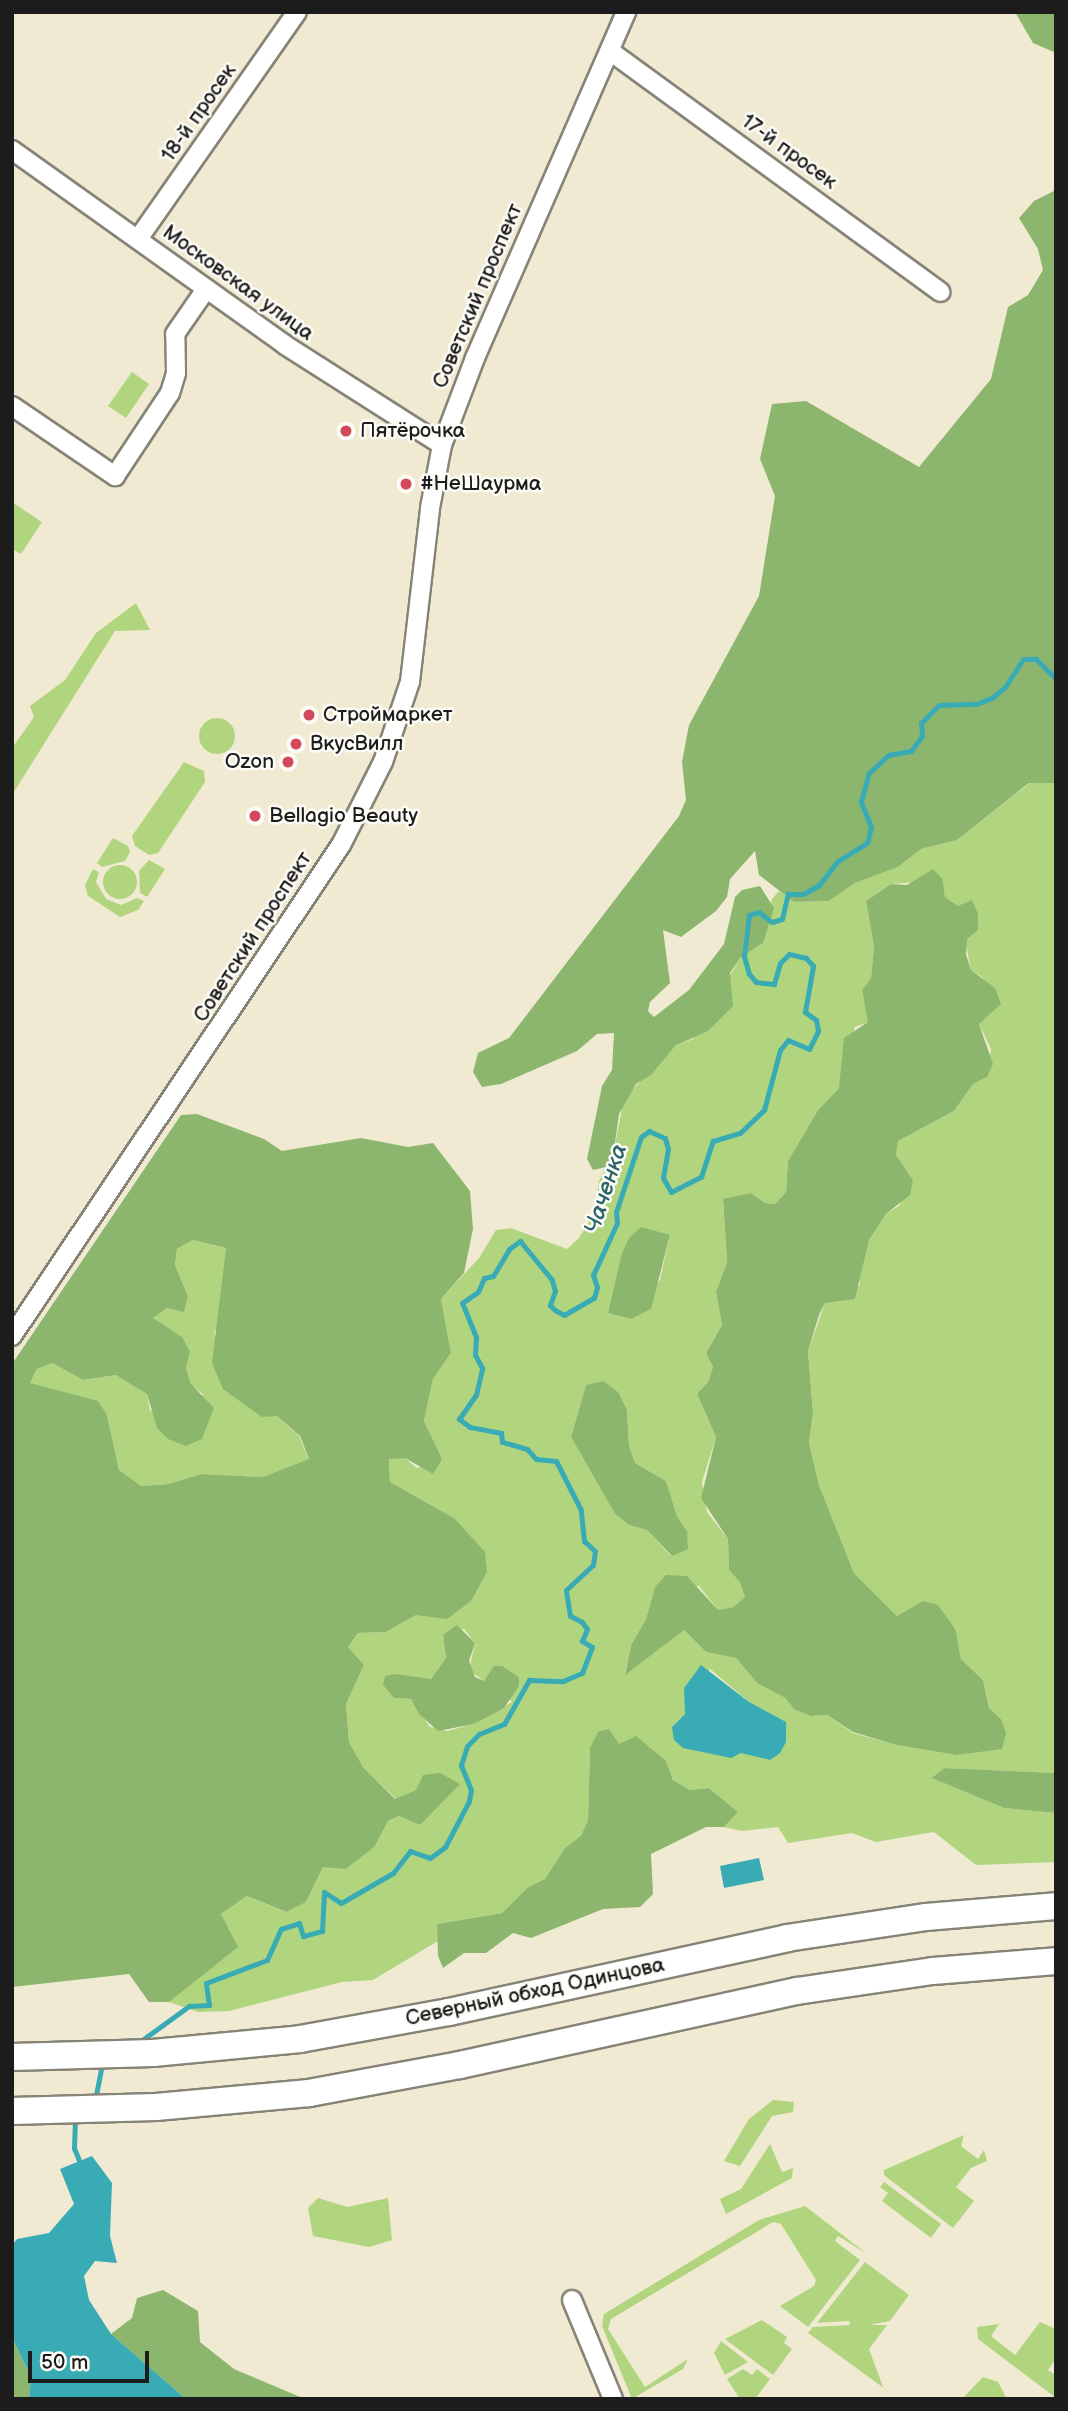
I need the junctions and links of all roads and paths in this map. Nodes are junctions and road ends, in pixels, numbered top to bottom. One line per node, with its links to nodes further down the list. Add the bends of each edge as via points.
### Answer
1 (297, 12): 5 (street, 18-й просек)
2 (626, 12): 3 (street, Советский проспект)
3 (610, 51): 7 (street, 17-й просек); 9 (street, Советский проспект, via 512,270)
4 (12, 150): 5 (street, Московская улица)
5 (138, 239): 6 (street, Московская улица)
6 (206, 289): 8 (street, via 175,334 176,373 170,393 115,476); 9 (street, Московская улица)
7 (940, 292)
8 (12, 406)
9 (442, 445): 10 (street, Советский проспект, via 410,682 383,762 341,845)
10 (12, 1336)
11 (1056, 1906): 13 (highway, Северный обход Одинцова, via 926,1917 787,1938 449,2012 300,2039 153,2053)
12 (1056, 1961): 14 (highway, via 933,1971 797,1991 460,2066 309,2093 156,2107)
13 (12, 2057)
14 (12, 2111)
15 (572, 2300): 16 (street)
16 (613, 2399)

